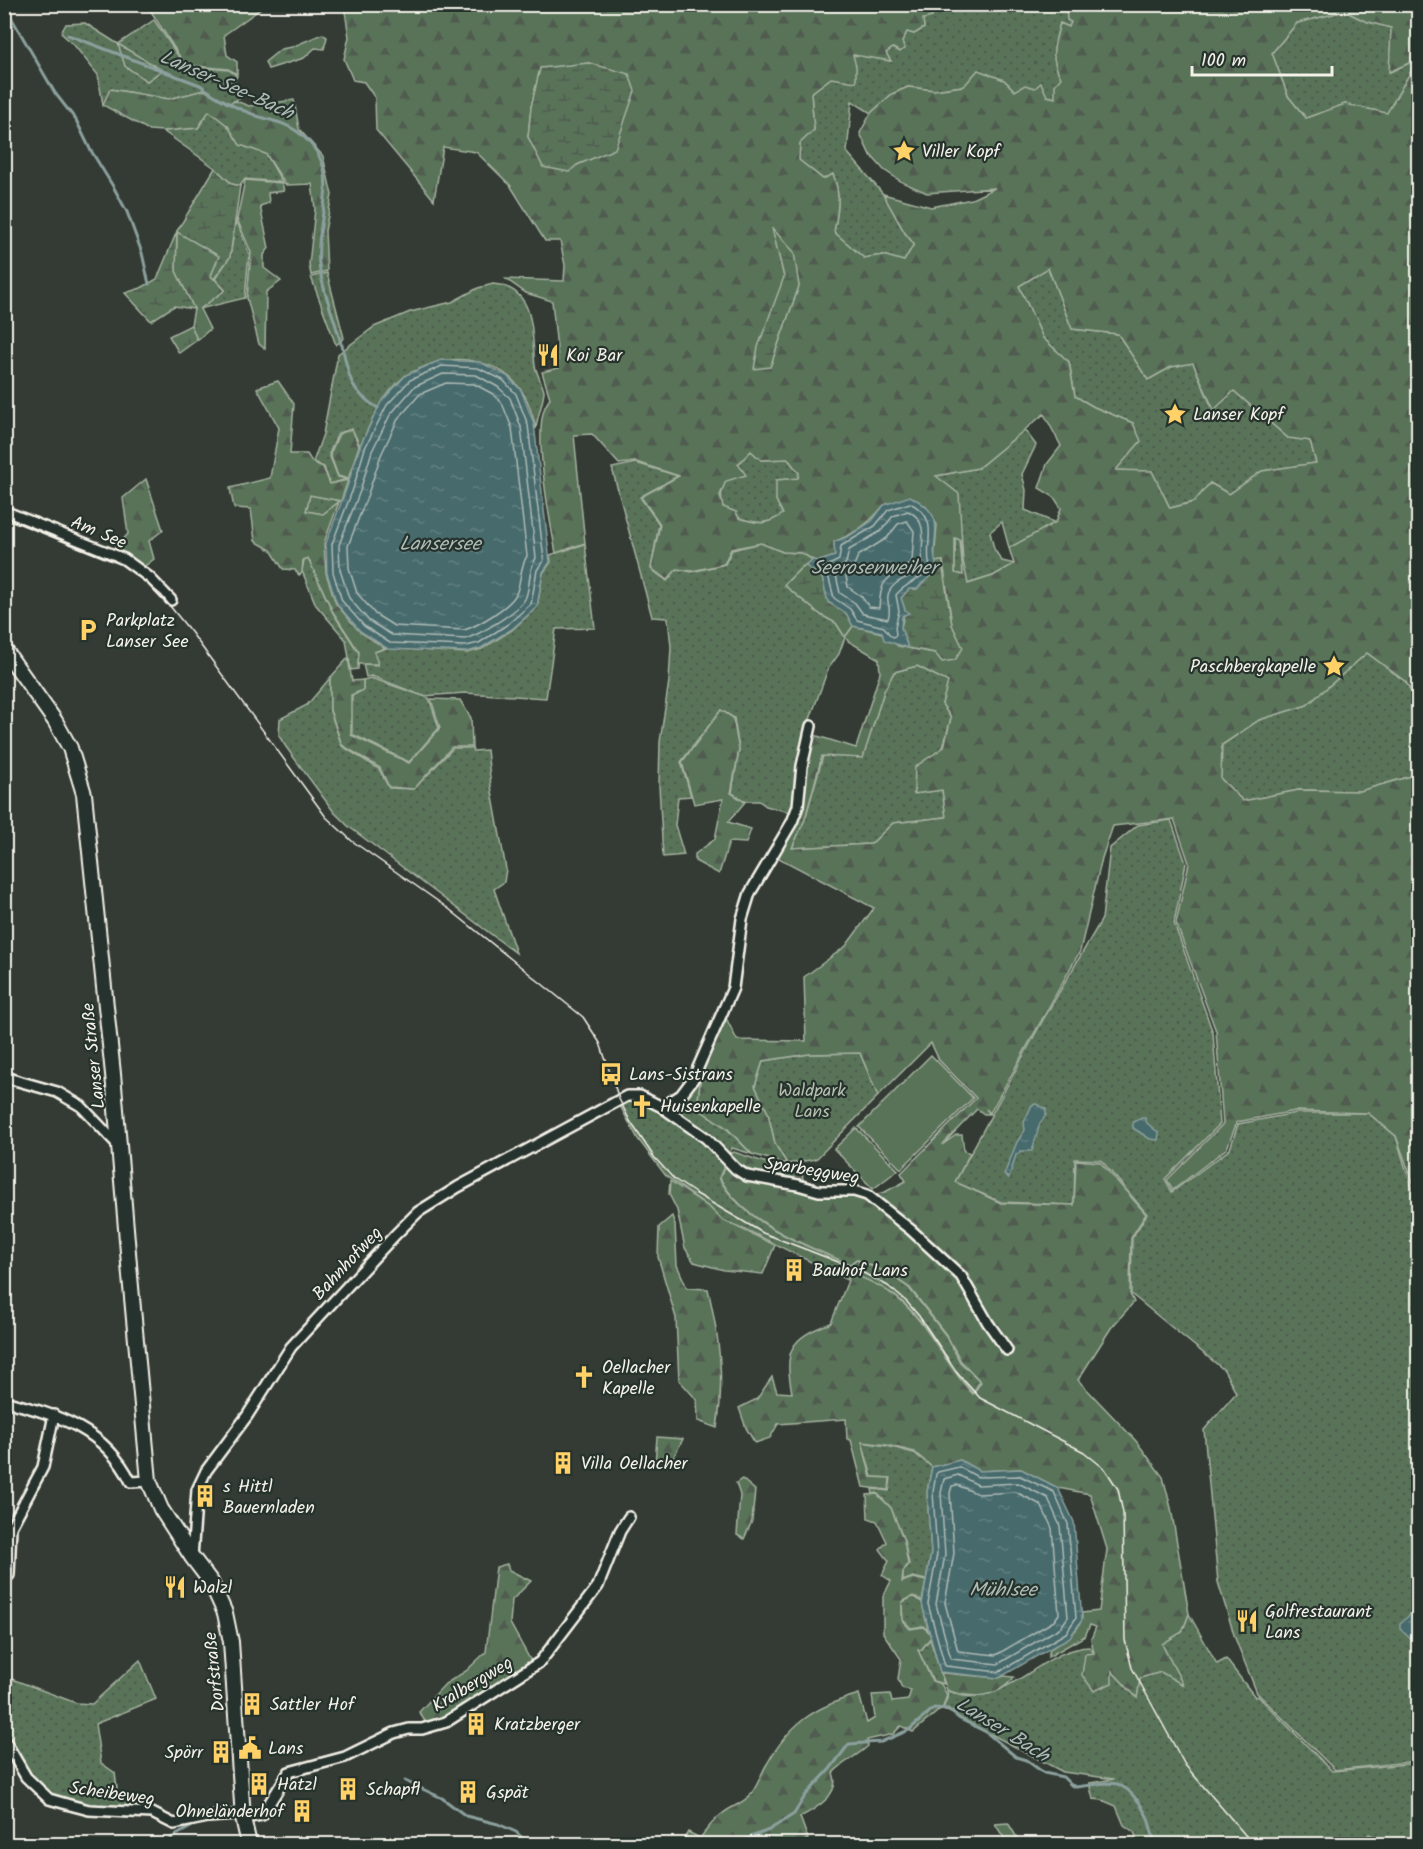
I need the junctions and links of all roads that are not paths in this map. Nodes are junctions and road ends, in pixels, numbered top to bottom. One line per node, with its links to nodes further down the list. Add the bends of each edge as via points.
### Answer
1 (4, 511): 2 (street, Am See, via 124,559)
2 (171, 600)
3 (4, 649): 8 (main road, Lanser Straße, via 70,748 84,794)
4 (811, 726): 7 (street, via 798,806 750,893 742,919 733,988 693,1079 681,1095)
5 (4, 1077): 8 (street, via 57,1092 81,1106)
6 (640, 1096): 7 (street, Sparbeggweg); 14 (street, Bahnhofweg, via 623,1097 498,1164 426,1207 401,1229 288,1351 206,1471 197,1490)
7 (662, 1107): 9 (street, Sparbeggweg, via 706,1138 747,1176 819,1191 856,1191 871,1198 958,1273)
8 (120, 1147): 12 (main road, Lanser Straße)
9 (1007, 1350)
10 (4, 1401): 11 (street)
11 (54, 1415): 12 (street, via 101,1441 124,1467 131,1482); 15 (street, via 43,1467 11,1527)
12 (149, 1481): 14 (main road, Dorfstraße, via 161,1509)
13 (628, 1517): 17 (street, Kralbergweg, via 598,1586 540,1662 446,1722 394,1733 345,1757 289,1772 262,1815)
14 (192, 1557): 17 (main road, Dorfstraße, via 219,1596 231,1642)
15 (9, 1575)
16 (4, 1739): 17 (street, Scheibeweg, via 26,1777 49,1799 88,1810 152,1813 174,1824 208,1817)
17 (243, 1818): 18 (main road, Dorfstraße)
18 (249, 1845)

